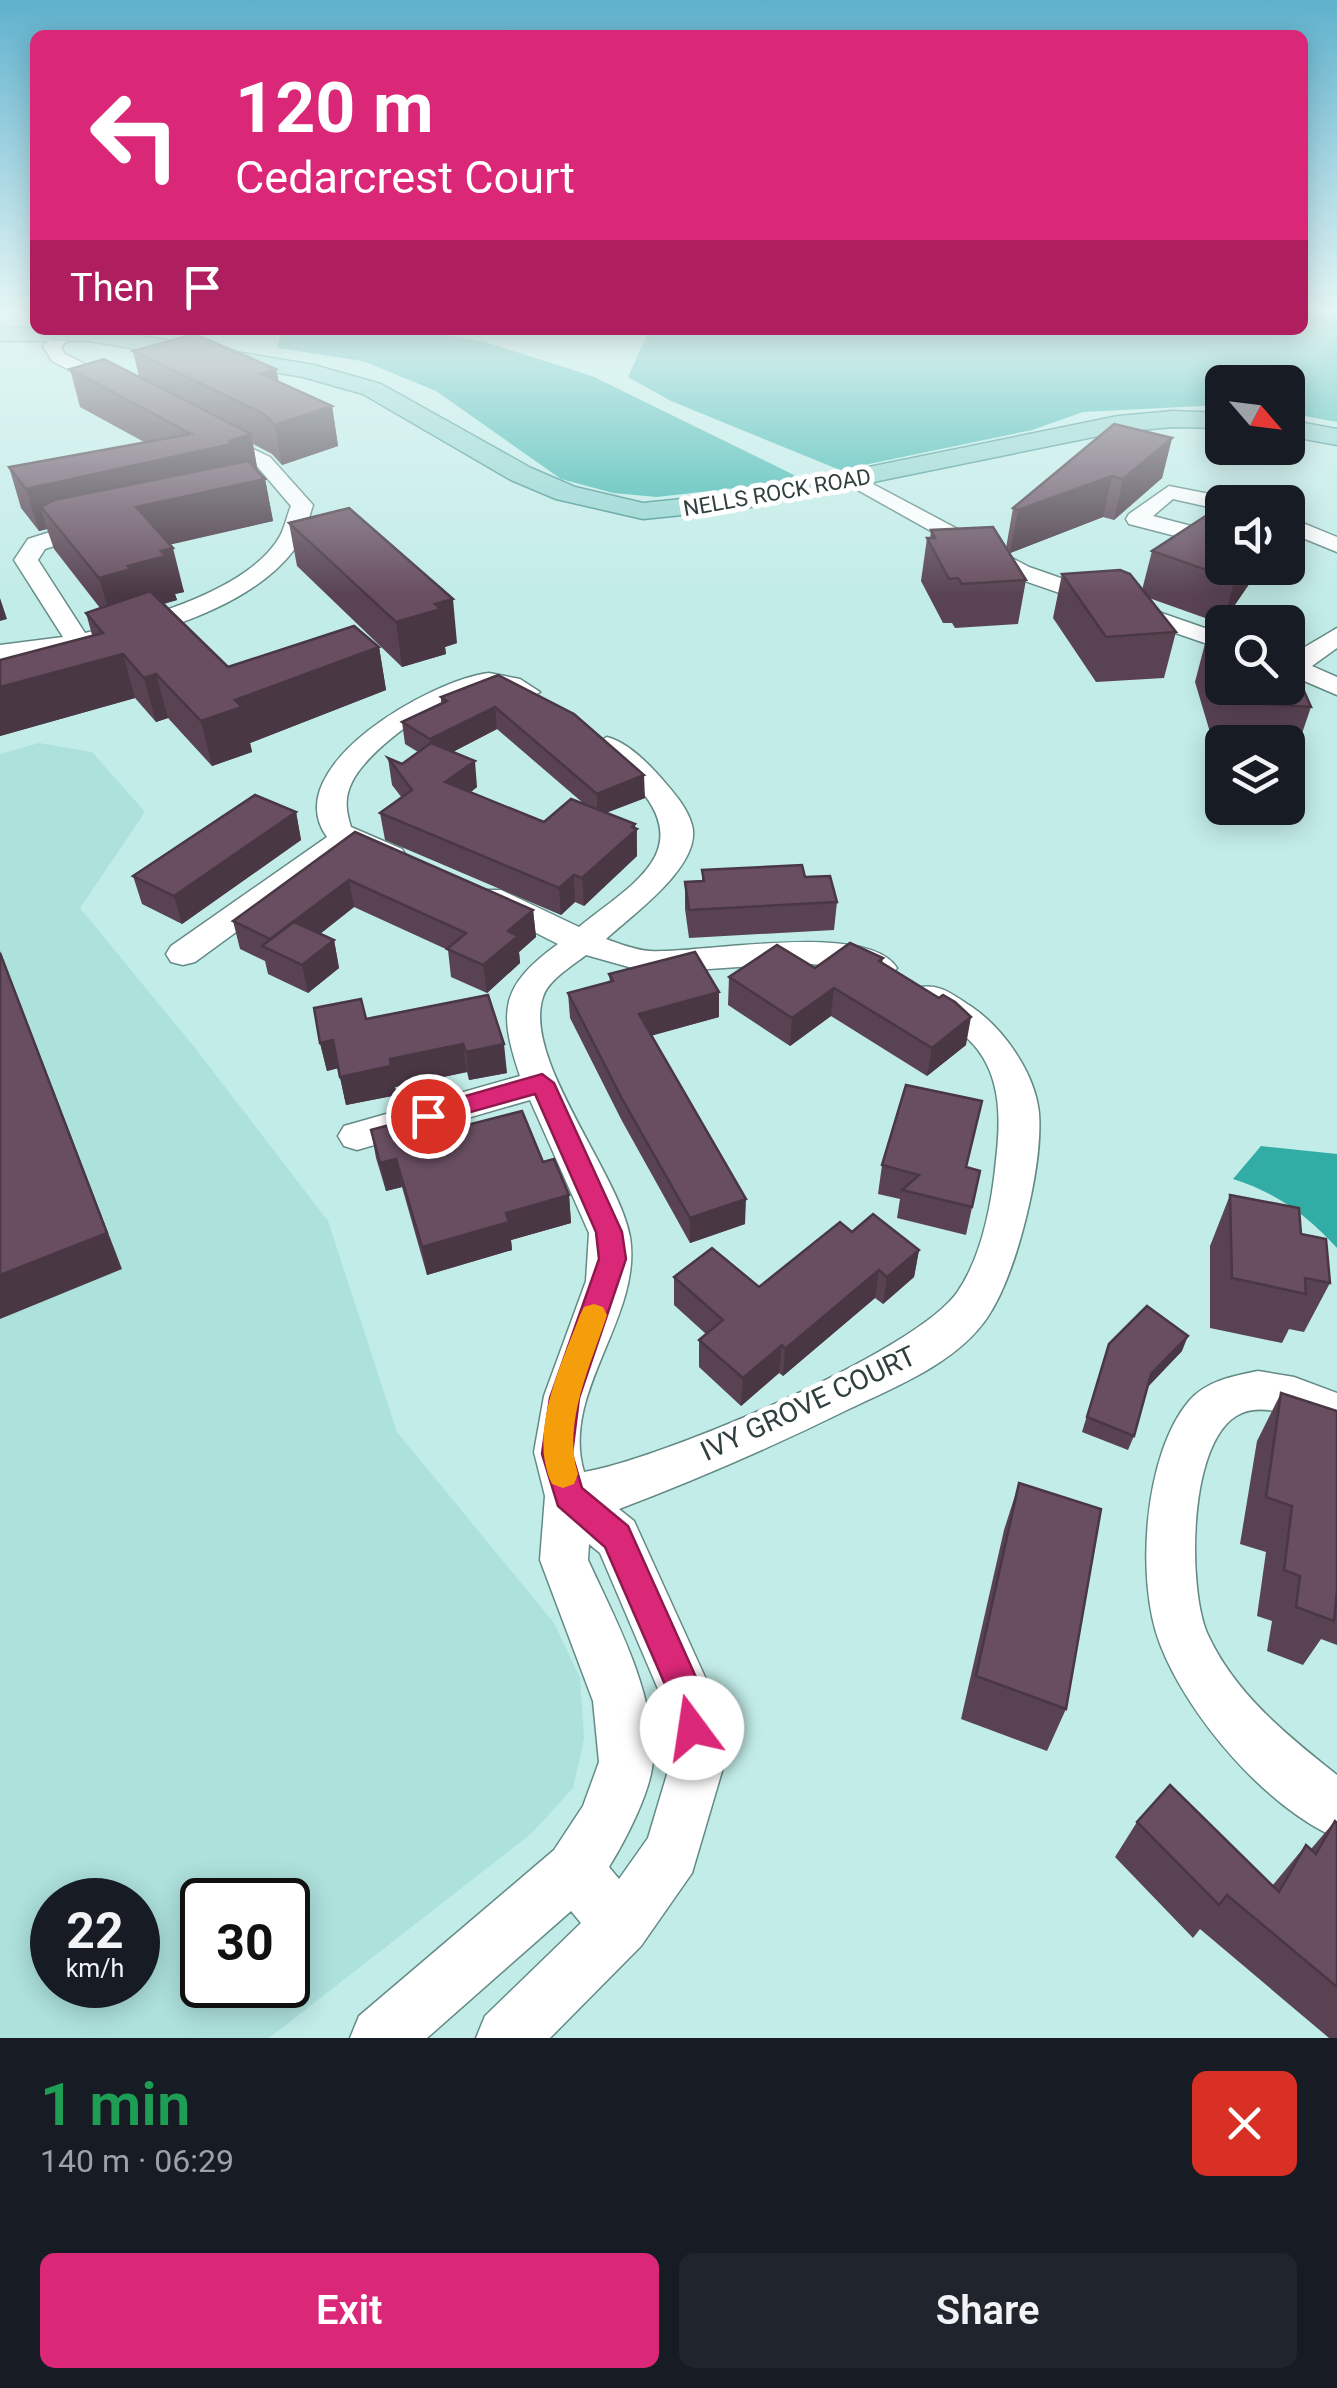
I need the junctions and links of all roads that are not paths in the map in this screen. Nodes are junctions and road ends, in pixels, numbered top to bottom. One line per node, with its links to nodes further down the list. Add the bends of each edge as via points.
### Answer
1 (401, 405): 6 (main road, NELLS ROCK ROAD, via 521,474 566,493 643,511 688,510)
2 (1205, 420): 6 (main road, NELLS ROCK ROAD, via 1118,424)
3 (192, 425): 7 (street, via 263,462)
4 (1305, 431): 5 (main road)
5 (1337, 437)
6 (854, 480): 14 (street, via 1021,572)
7 (287, 485): 8 (street); 16 (street, via 302,505 300,523 263,570 202,603)
8 (258, 491)
9 (1205, 499): 12 (street, via 1169,492 1136,519)
10 (118, 520): 16 (street, via 58,534 28,552 32,574)
11 (1305, 532): 13 (street)
12 (1205, 537)
13 (1337, 546)
14 (1205, 636)
15 (1337, 636): 18 (street)
16 (79, 642): 17 (street)
17 (0, 653)
18 (1305, 656)
19 (1305, 673): 20 (street)
20 (1337, 687)
21 (549, 705): 23 (street, via 502,681 482,681 390,727 365,745 331,796 336,830)
22 (579, 723): 26 (street, via 657,786 673,806 681,837 656,876)
23 (346, 838): 24 (street); 27 (street)
24 (428, 870)
25 (462, 885): 26 (street, IVY GROVE COURT)
26 (582, 942): 28 (street, via 526,993 520,1016); 31 (street, IVY GROVE COURT, via 650,962 797,952 872,964 982,1030 1010,1077 1020,1113 1013,1186 992,1266 972,1306 939,1339 742,1439 617,1488)
27 (183, 954)
28 (542, 1083): 29 (street); 31 (street, via 609,1232 613,1259 565,1398 557,1454)
29 (357, 1136)
30 (1337, 1414): 32 (street, via 1268,1393 1225,1396 1200,1416 1181,1452 1173,1506 1175,1602 1184,1640 1206,1684 1252,1738)
31 (569, 1496): 33 (street, via 564,1560 619,1701 626,1762 605,1822); 34 (street, via 616,1537 687,1695 698,1761 672,1853)
32 (1337, 1810)
33 (574, 1870): 34 (street); 35 (street)
34 (620, 1925): 36 (street)
35 (382, 2038)
36 (507, 2038)

